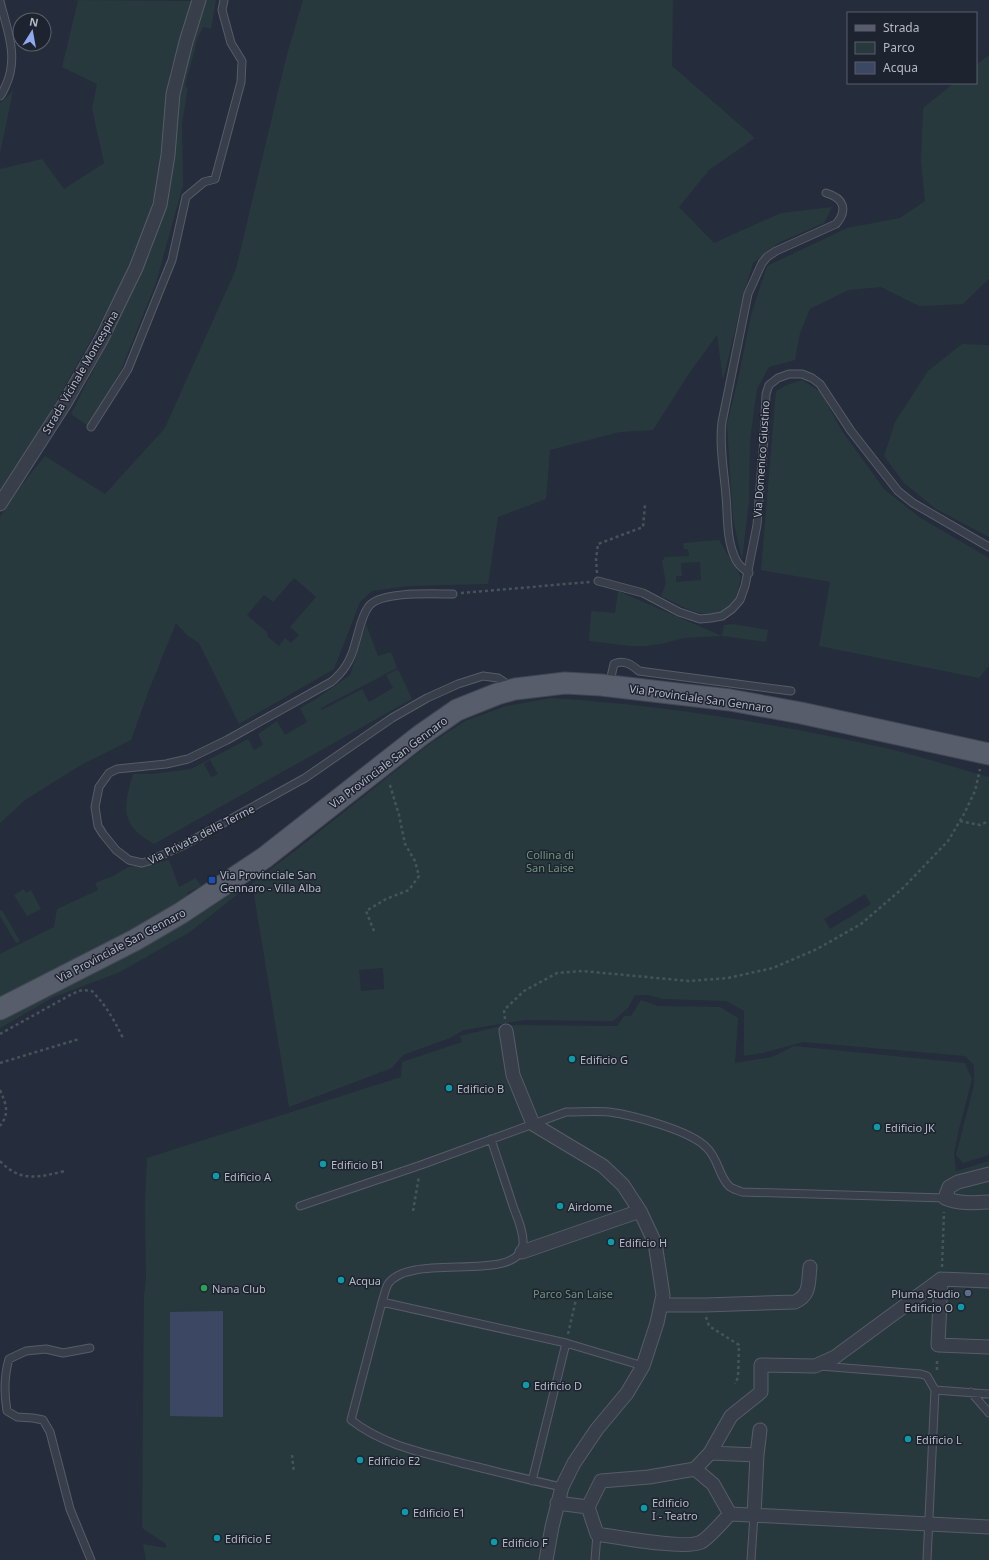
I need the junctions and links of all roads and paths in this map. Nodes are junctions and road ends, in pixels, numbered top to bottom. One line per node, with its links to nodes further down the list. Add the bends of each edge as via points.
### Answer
1 (200, 0): 7 (street, Strada Vicinale Montespina, via 173,94 168,155 160,205 136,268 102,338 65,403)
2 (224, 0): 6 (lane, via 222,10 231,43 242,61 241,82 215,178 204,182 186,197 172,260 128,369)
3 (0, 1): 4 (lane, via 12,52 8,81)
4 (0, 96)
5 (826, 193): 10 (lane, via 835,195 842,204 841,215 836,224 776,251 767,257 758,270 748,294 722,422 720,436 728,532 735,560 740,568)
6 (91, 427)
7 (0, 504)
8 (645, 505): 11 (path, via 643,527 598,544)
9 (989, 547): 10 (lane, Via Domenico Giustino, via 898,492 851,431 820,384 802,374 789,374 769,385 766,394 757,525)
10 (749, 573): 11 (lane, Via Domenico Giustino, via 740,600 732,610 722,616 711,618 690,616 643,593)
11 (598, 581): 12 (path)
12 (453, 594): 14 (lane, Via Privata delle Terme, via 390,596 378,600 370,605 364,614 347,665 338,677 326,685 188,759 117,769 109,774 99,787 95,807 98,826 103,834 116,850 129,860 142,863 149,861 180,847 306,778 392,718 427,698 483,676 498,678)
13 (608, 686): 14 (main road, Via Provinciale San Gennaro, via 565,684); 15 (lane, via 614,664 624,662 639,671); 16 (main road, Via Provinciale San Gennaro, via 756,704)
14 (515, 689): 17 (main road, Via Provinciale San Gennaro, via 457,710)
15 (792, 691)
16 (987, 754): 18 (path, via 975,790)
17 (378, 769): 20 (path, via 389,782 405,844 415,860 419,876 409,890 366,910); 21 (main road, Via Provinciale San Gennaro, via 264,858 181,913 135,940)
18 (960, 821): 19 (path, via 980,825); 22 (path, via 948,841 886,904 861,924 817,949 774,968 728,978 689,981 582,971 557,973 524,991 504,1010)
19 (989, 821)
20 (374, 931)
21 (0, 1009)
22 (506, 1031): 28 (street, via 513,1075)
23 (0, 1034): 24 (path, via 46,1007 82,990 92,991 102,1002 111,1013)
24 (122, 1038)
25 (79, 1039): 26 (path)
26 (0, 1063)
27 (0, 1090): 29 (path, via 5,1102 6,1115)
28 (533, 1124): 30 (lane); 35 (lane, via 566,1112 587,1111 609,1112 672,1129 706,1146 716,1159 729,1187 742,1192); 39 (street, via 603,1166 623,1185)
29 (0, 1126)
30 (491, 1139): 32 (lane); 40 (lane, via 518,1222 523,1242)
31 (0, 1162): 33 (path, via 16,1175 30,1178)
32 (421, 1165): 37 (lane); 38 (path)
33 (65, 1171)
34 (989, 1174): 35 (street, via 958,1182 949,1187)
35 (945, 1198): 36 (street, via 965,1203); 42 (path)
36 (989, 1202)
37 (300, 1206)
38 (413, 1211)
39 (640, 1211): 40 (street); 46 (street, via 658,1255 663,1295)
40 (522, 1252): 45 (lane, via 515,1258 503,1262 479,1266 412,1270 396,1277 388,1284)
41 (810, 1267): 47 (street, via 807,1293 795,1302)
42 (941, 1279): 43 (street); 49 (street, via 938,1345); 52 (street, via 836,1357)
43 (989, 1281)
44 (577, 1295): 48 (path)
45 (382, 1302): 48 (lane); 64 (lane, via 351,1420 365,1431 399,1447)
46 (661, 1305): 47 (street); 51 (street)
47 (705, 1305): 53 (path, via 704,1313 709,1326 739,1345 738,1377)
48 (566, 1343): 51 (lane); 64 (lane)
49 (989, 1347)
50 (90, 1348): 73 (lane, via 63,1353 46,1349 26,1350 9,1359 4,1390 6,1411 17,1417 43,1420 50,1432 70,1509)
51 (643, 1366): 65 (street, via 627,1393 597,1429 574,1463)
52 (815, 1366): 54 (lane, via 921,1374 927,1376); 59 (street, via 761,1365 761,1392 731,1416)
53 (735, 1384)
54 (934, 1390): 55 (lane); 70 (lane)
55 (971, 1392): 56 (lane); 57 (lane)
56 (989, 1394)
57 (989, 1413)
58 (760, 1430): 61 (street)
59 (710, 1453): 61 (street); 62 (street)
60 (292, 1455): 63 (path)
61 (757, 1455): 69 (street)
62 (695, 1469): 67 (street, via 649,1477 601,1481); 68 (street, via 713,1484)
63 (294, 1473)
64 (532, 1480): 65 (lane)
65 (562, 1487): 66 (street)
66 (557, 1503): 67 (street); 74 (street)
67 (588, 1507): 72 (street)
68 (730, 1514): 69 (street); 72 (street, via 702,1542 689,1545)
69 (754, 1515): 70 (street); 76 (lane)
70 (928, 1524): 71 (street); 77 (lane)
71 (989, 1527)
72 (597, 1534): 75 (lane)
73 (90, 1560)
74 (546, 1560)
75 (596, 1560)
76 (751, 1560)
77 (927, 1560)

